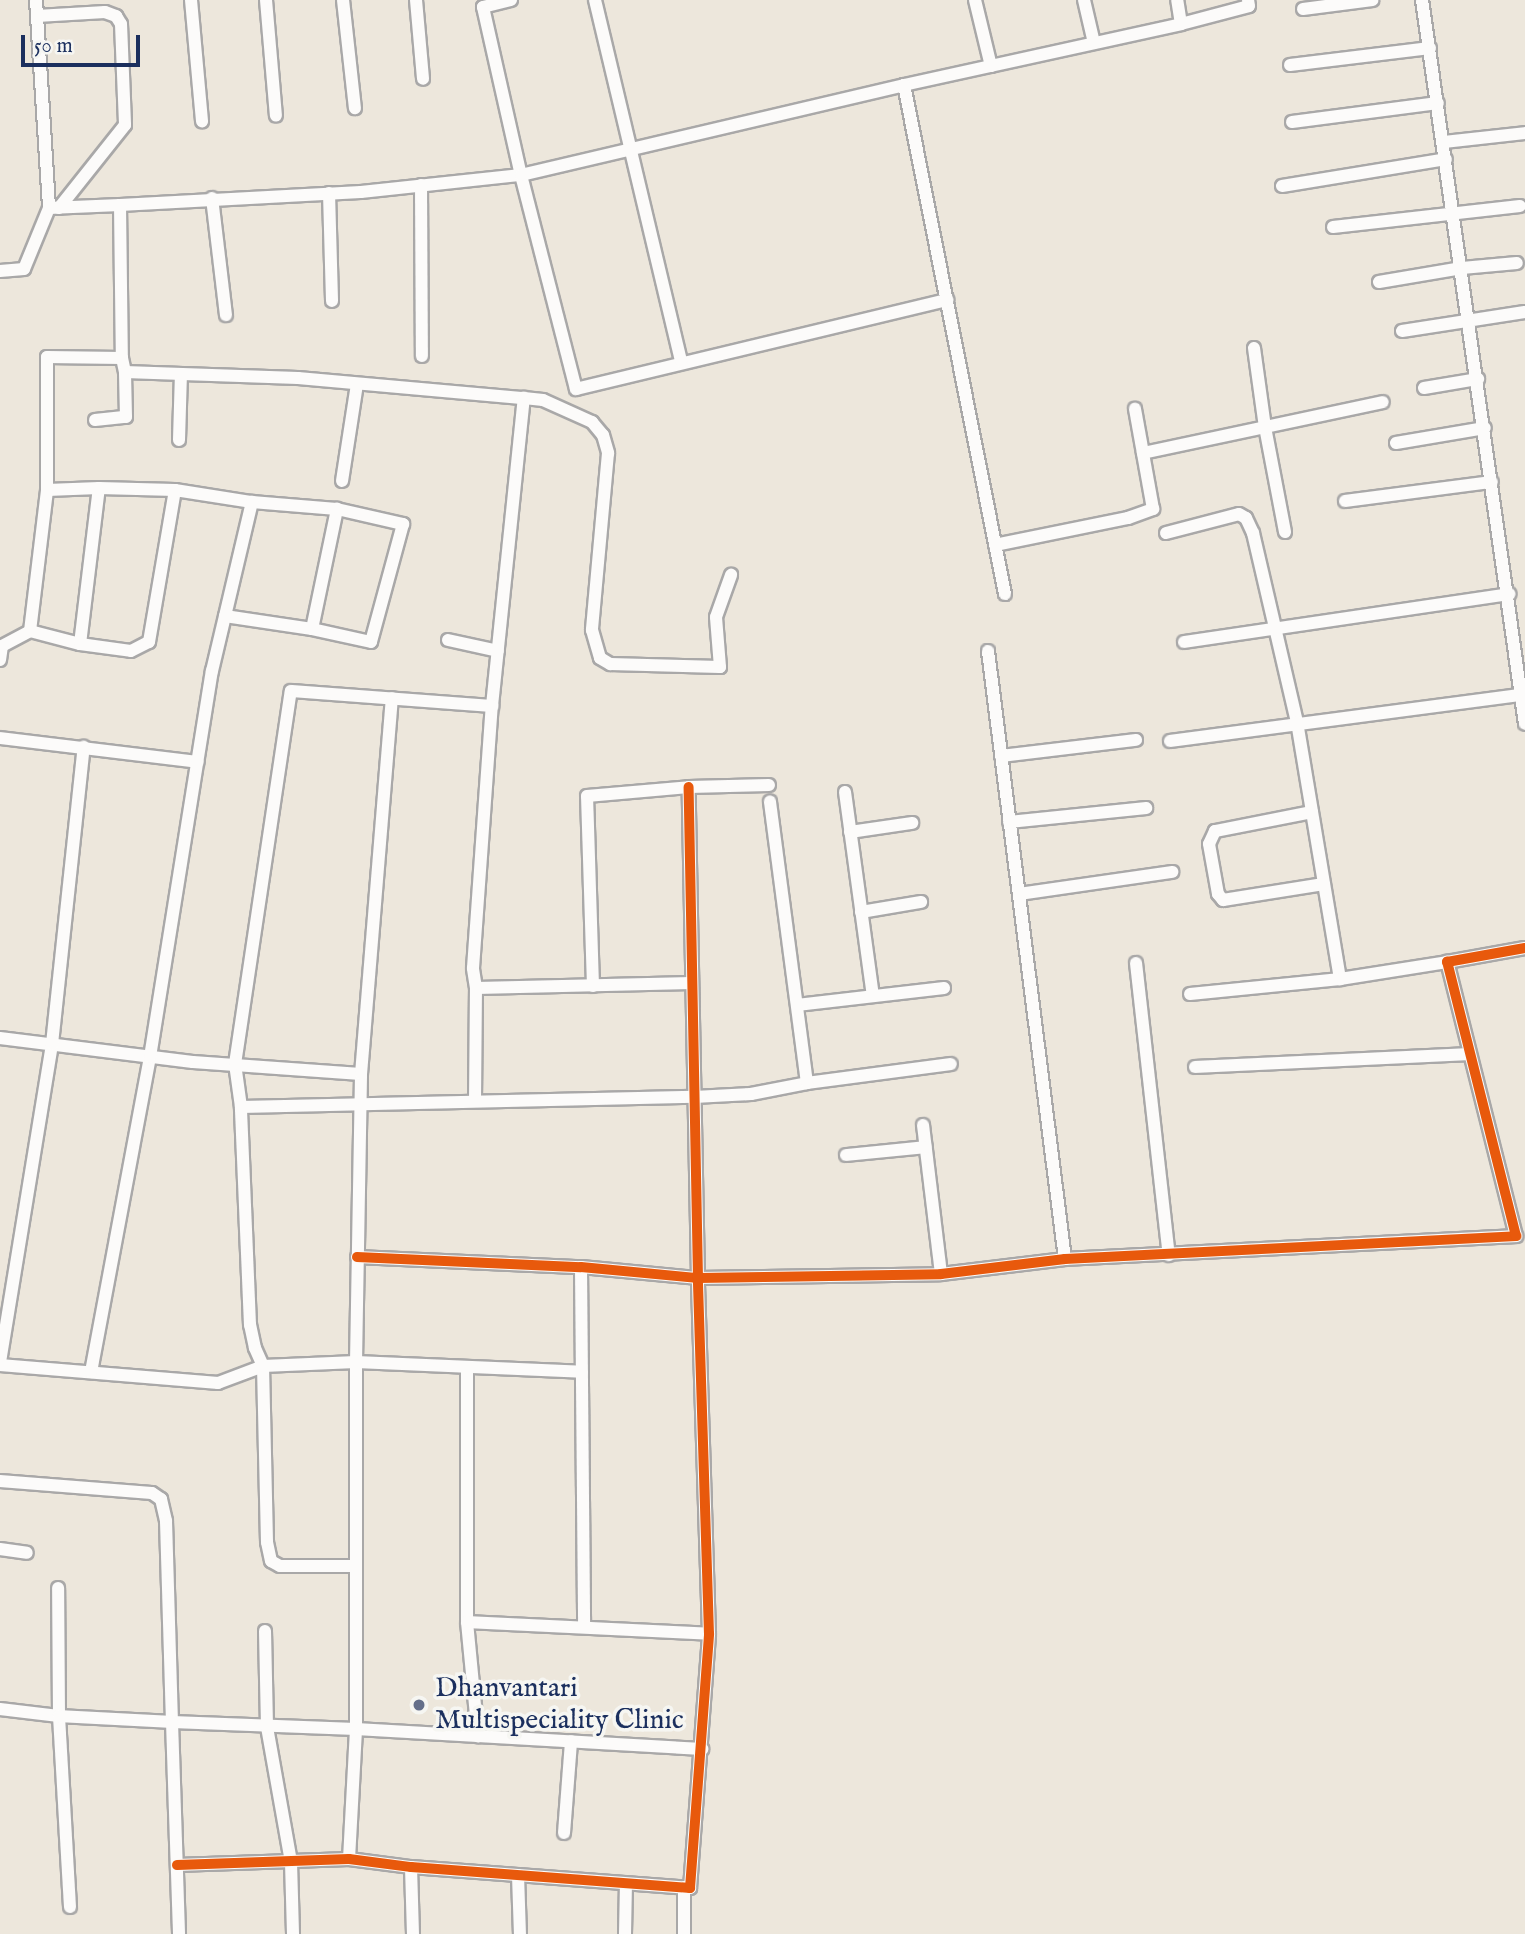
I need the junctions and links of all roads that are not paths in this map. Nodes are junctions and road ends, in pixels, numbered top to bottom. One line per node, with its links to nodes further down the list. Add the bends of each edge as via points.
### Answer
1 (36, 0): 16 (street)
2 (191, 0): 27 (street)
3 (266, 0): 26 (street)
4 (343, 0): 25 (street)
5 (416, 0): 22 (street)
6 (512, 0): 14 (street)
7 (595, 0): 31 (street)
8 (975, 0): 21 (street)
9 (1084, 0): 18 (street)
10 (1177, 0): 17 (street)
11 (1248, 0): 17 (street, via 1249,6)
12 (1372, 0): 15 (street)
13 (1422, 0): 19 (street)
14 (482, 3): 33 (street)
15 (1303, 9)
16 (37, 16): 40 (street); 40 (street, via 105,12 121,24 125,125)
17 (1181, 24): 18 (street)
18 (1094, 43): 21 (street)
19 (1430, 48): 20 (street); 24 (street)
20 (1290, 65)
21 (991, 66): 23 (street)
22 (423, 79)
23 (904, 85): 31 (street); 47 (street)
24 (1438, 103): 28 (street); 30 (street)
25 (355, 108)
26 (276, 116)
27 (202, 122)
28 (1292, 122)
29 (1525, 133): 30 (street)
30 (1444, 142): 32 (street)
31 (632, 149): 33 (street); 56 (street)
32 (1446, 159): 35 (street); 41 (street)
33 (521, 175): 34 (street); 56 (street, via 576,389)
34 (421, 186): 36 (street); 54 (street)
35 (1282, 186)
36 (329, 193): 37 (street); 48 (street)
37 (212, 198): 38 (street); 50 (street)
38 (120, 205): 40 (street); 55 (street)
39 (1520, 206): 41 (street)
40 (54, 208): 45 (street, via 24,269)
41 (1454, 212): 42 (street); 44 (street)
42 (1333, 227)
43 (1517, 263): 44 (street)
44 (1462, 268): 46 (street); 51 (street)
45 (0, 271)
46 (1379, 282)
47 (947, 300): 56 (street); 81 (street)
48 (332, 301)
49 (1525, 312): 51 (street)
50 (226, 315)
51 (1469, 320): 52 (street); 59 (street)
52 (1402, 331)
53 (1254, 348): 66 (street)
54 (422, 356)
55 (122, 358): 57 (street); 74 (street, via 47,357)
56 (681, 362)
57 (125, 372): 58 (street); 65 (street, via 125,417)
58 (181, 374): 60 (street); 68 (street)
59 (1478, 379): 61 (street); 67 (street)
60 (357, 384): 62 (street); 71 (street)
61 (1424, 388)
62 (524, 398): 82 (street, via 543,400 592,422 603,435 608,453 592,630 600,658 610,664 720,667 716,617); 92 (street)
63 (1384, 402): 66 (street)
64 (1135, 409): 70 (street)
65 (95, 420)
66 (1265, 427): 70 (street); 79 (street)
67 (1485, 428): 69 (street); 72 (street)
68 (178, 440)
69 (1396, 443)
70 (1143, 453): 81 (street, via 1153,509)
71 (342, 481)
72 (1493, 482): 76 (street); 84 (street)
73 (99, 488): 74 (street); 75 (street); 91 (street)
74 (47, 490): 88 (street)
75 (175, 490): 77 (street); 91 (street, via 149,642 131,651)
76 (1345, 501)
77 (252, 502): 78 (street); 85 (street)
78 (337, 509): 87 (street); 87 (street, via 402,524 371,642)
79 (1285, 532)
80 (1166, 533): 86 (street, via 1230,515 1246,517)
81 (995, 545): 83 (street)
82 (732, 575)
83 (1005, 594)
84 (1509, 594): 86 (street); 95 (street)
85 (225, 616): 87 (street); 105 (street)
86 (1276, 626): 90 (street); 98 (street)
87 (312, 629)
88 (30, 631): 91 (street); 94 (street, via 2,646)
89 (448, 640): 92 (street)
90 (1184, 642)
91 (80, 644)
92 (498, 651): 97 (street)
93 (988, 651): 104 (street)
94 (0, 660)
95 (1524, 694): 98 (street); 99 (street)
96 (392, 698): 97 (street); 135 (street, via 291,691); 138 (street)
97 (492, 706): 126 (street, via 473,968)
98 (1297, 722): 102 (street); 111 (street)
99 (1525, 724)
100 (0, 738): 103 (street)
101 (1136, 740): 104 (street)
102 (1170, 741)
103 (85, 747): 105 (street); 132 (street)
104 (1001, 756): 112 (street)
105 (198, 762): 134 (street)
106 (769, 786): 107 (street)
107 (689, 787): 124 (street); 125 (street, via 587,796)
108 (845, 792): 114 (street)
109 (770, 801): 130 (street)
110 (1146, 808): 112 (street)
111 (1312, 812): 116 (street); 116 (street, via 1215,831 1209,840 1211,857 1223,900)
112 (1009, 822): 117 (street)
113 (912, 823): 114 (street)
114 (850, 832): 119 (street)
115 (1172, 872): 117 (street)
116 (1324, 884): 123 (street)
117 (1019, 894): 150 (street)
118 (921, 902): 119 (street)
119 (861, 912): 129 (street)
120 (1525, 948): 121 (street)
121 (1447, 962): 123 (street); 133 (street)
122 (1136, 963): 148 (street)
123 (1340, 979): 128 (street)
124 (692, 983): 125 (street); 140 (street)
125 (593, 986): 126 (street)
126 (476, 988): 141 (street)
127 (944, 988): 129 (street)
128 (1190, 994)
129 (873, 996): 130 (street)
130 (797, 1004): 139 (street)
131 (0, 1038): 132 (street)
132 (51, 1044): 134 (street); 155 (street)
133 (1470, 1054): 137 (street); 147 (street)
134 (150, 1057): 135 (street); 158 (street)
135 (235, 1064): 138 (street); 143 (street)
136 (951, 1064): 139 (street)
137 (1195, 1066)
138 (361, 1074): 142 (street)
139 (807, 1083): 140 (street, via 751,1094)
140 (694, 1097): 141 (street); 153 (street)
141 (475, 1101): 142 (street)
142 (360, 1104): 143 (street); 149 (street)
143 (242, 1107): 156 (street, via 250,1325)
144 (923, 1125): 145 (street)
145 (926, 1147): 146 (street); 152 (street)
146 (846, 1155)
147 (1520, 1235): 148 (street)
148 (1169, 1255): 150 (street)
149 (357, 1257): 151 (street); 154 (street)
150 (1065, 1259): 152 (street)
151 (581, 1268): 153 (street); 159 (street)
152 (941, 1273): 153 (street)
153 (698, 1278): 168 (street)
154 (356, 1362): 156 (street); 157 (street); 163 (street)
155 (0, 1363): 158 (street)
156 (263, 1366): 158 (street, via 218,1383); 163 (street, via 271,1561 280,1566)
157 (467, 1368): 159 (street); 165 (street)
158 (90, 1372)
159 (582, 1372): 166 (street)
160 (0, 1481): 171 (street, via 152,1493 161,1499 165,1508)
161 (0, 1549): 162 (street)
162 (27, 1553)
163 (355, 1566): 173 (street)
164 (58, 1588): 170 (street)
165 (467, 1622): 166 (street); 174 (street)
166 (584, 1627): 168 (street)
167 (265, 1631): 172 (street)
168 (709, 1634): 176 (street)
169 (0, 1709): 170 (street)
170 (59, 1716): 171 (street); 185 (street)
171 (172, 1722): 172 (street); 180 (street)
172 (267, 1727): 173 (street); 179 (street)
173 (355, 1729): 174 (street); 178 (street)
174 (478, 1736): 175 (street)
175 (571, 1741): 176 (street); 177 (street)
176 (702, 1749): 184 (street, via 690,1888)
177 (564, 1833)
178 (349, 1859): 179 (street); 181 (street)
179 (291, 1863): 180 (street); 187 (street)
180 (177, 1865): 186 (street)
181 (411, 1867): 182 (street); 188 (street)
182 (518, 1875): 183 (street); 189 (street)
183 (626, 1884): 184 (street); 190 (street)
184 (684, 1888): 191 (street)
185 (69, 1907)
186 (179, 1934)
187 (293, 1934)
188 (413, 1934)
189 (520, 1934)
190 (625, 1934)
191 (684, 1934)

